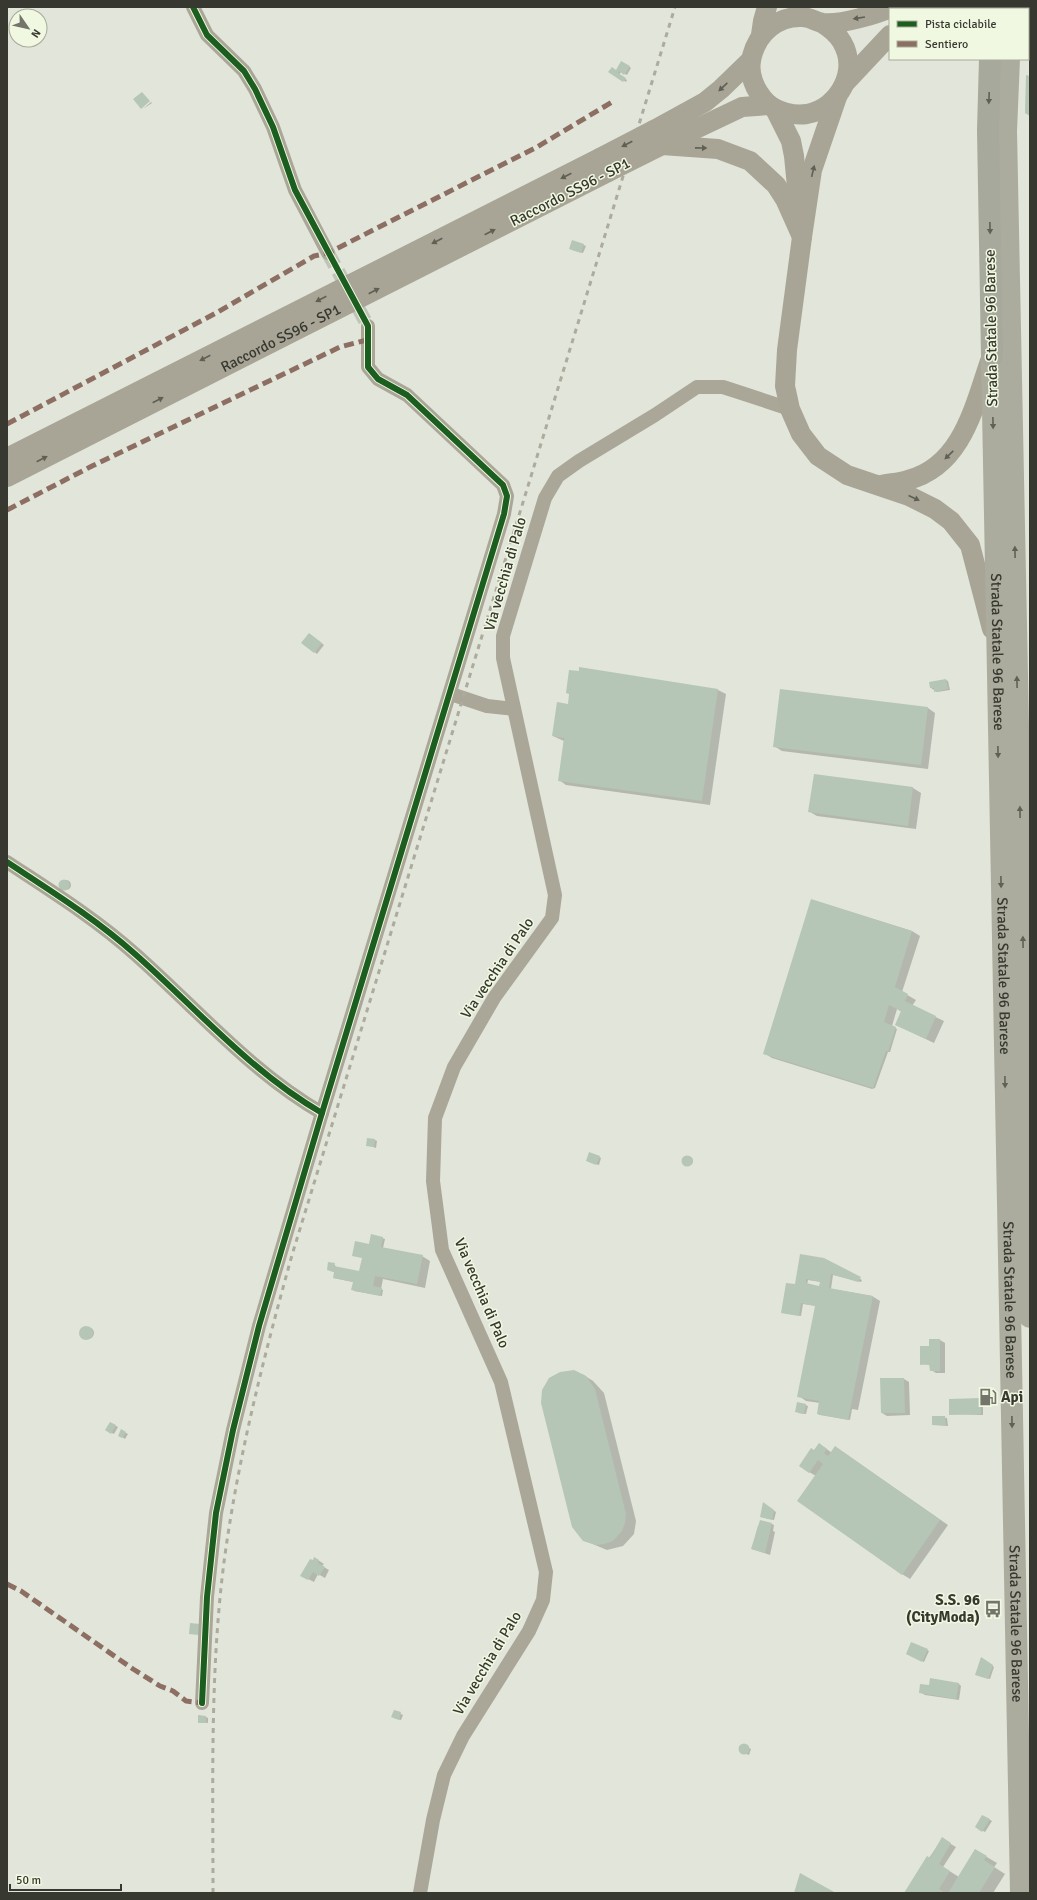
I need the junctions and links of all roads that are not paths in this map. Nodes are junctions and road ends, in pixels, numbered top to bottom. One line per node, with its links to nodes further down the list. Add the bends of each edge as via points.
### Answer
1 (193, 7): 15 (street, via 207,35 244,71 255,89 273,127 295,190)
2 (767, 7): 5 (main road)
3 (889, 8): 4 (main road, one-way to 4, via 863,18)
4 (814, 16): 5 (main road, via 786,19); 10 (main road, via 834,31 845,49 848,69)
5 (761, 35): 7 (main road, via 754,47)
6 (889, 36): 10 (main road)
7 (751, 60): 11 (main road, via 754,85 760,96); 12 (main road, one-way to 12, via 705,102)
8 (990, 60): 17 (highway, Strada Statale 96 Barese, one-way to 17, via 988,130)
9 (1009, 60): 27 (main road, Strada Statale 96 Barese, one-way to 9, via 1006,131)
10 (841, 90): 11 (main road, via 827,106 808,114 788,114); 14 (main road, one-way to 10, via 812,170)
11 (772, 107): 12 (main road, via 742,107); 14 (main road, via 790,140 794,156)
12 (658, 138): 13 (main road, Raccordo SS96 - SP1, bridge); 14 (main road, one-way to 14, via 718,149 750,161 776,185)
13 (604, 165): 19 (main road, Raccordo SS96 - SP1, one-way to 19); 20 (main road, Raccordo SS96 - SP1, one-way to 13)
14 (802, 237): 18 (main road, via 787,350 785,386)
15 (328, 253)
16 (368, 326): 23 (street, via 368,367 378,379 407,395 503,485 507,496 504,514)
17 (992, 356): 21 (main road, one-way to 21, via 968,426 954,451 934,469 909,480); 22 (main road, Strada Statale 96 Barese, one-way to 22)
18 (790, 409): 21 (main road, via 801,434 818,456 846,475); 24 (street, Via vecchia di Palo, via 723,387 696,387 558,476 545,498 503,636 503,658)
19 (7, 458)
20 (7, 477)
21 (877, 485): 22 (main road, one-way to 22, via 909,496 935,509 951,521 970,545)
22 (996, 643): 30 (main road, Strada Statale 96 Barese, one-way to 30)
23 (451, 694): 24 (street, via 487,706); 26 (street)
24 (514, 709): 29 (street, Via vecchia di Palo, via 555,895 552,918 494,998 454,1067 435,1118 433,1181 442,1250 501,1382 546,1572 543,1600 529,1631 463,1736 444,1775)
25 (7, 862): 26 (street, via 80,910 135,953 221,1036 300,1100)
26 (322, 1113): 28 (street, via 259,1326 232,1430 215,1528 207,1596)
27 (1030, 1317)
28 (202, 1703)
29 (420, 1893)
30 (1021, 1893)

